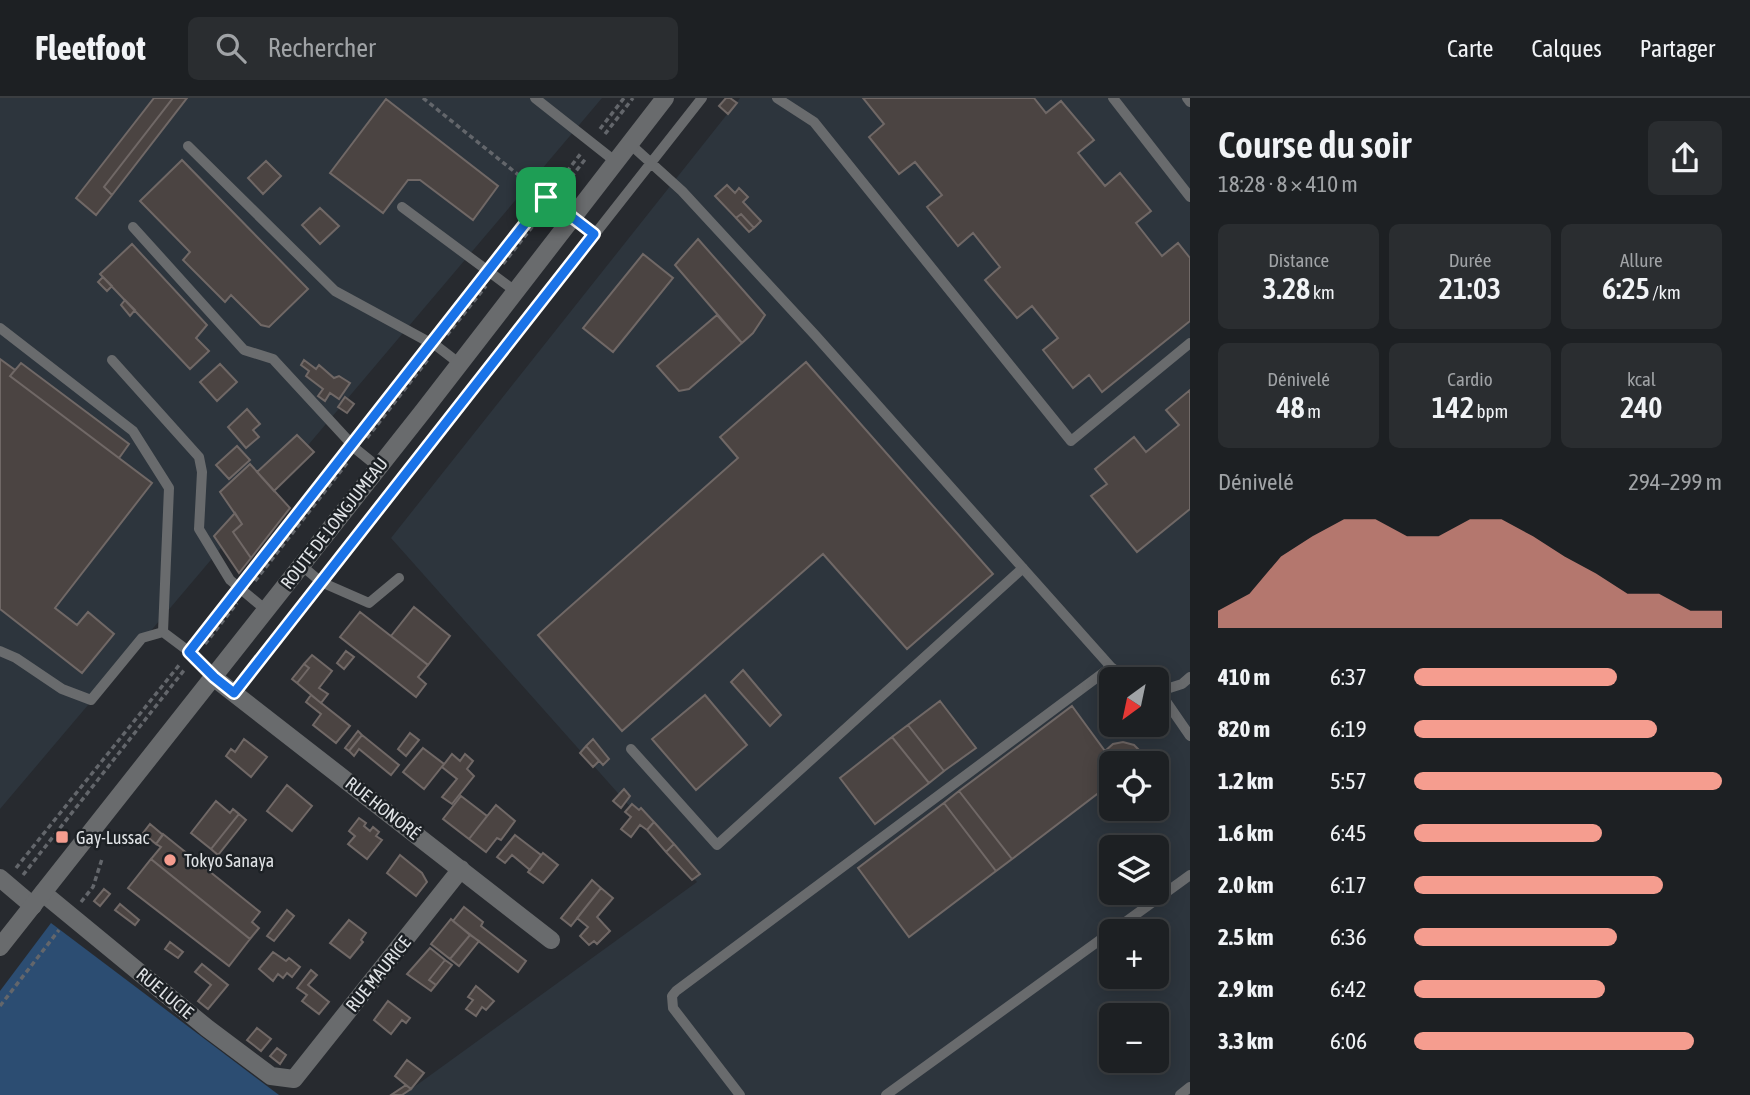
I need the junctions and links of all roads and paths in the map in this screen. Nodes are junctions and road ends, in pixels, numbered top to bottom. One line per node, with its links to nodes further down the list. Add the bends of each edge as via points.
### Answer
1 (423, 98): 14 (path)
2 (535, 98): 9 (lane)
3 (624, 98): 9 (path)
4 (633, 98): 9 (path)
5 (665, 98): 10 (street, ROUTE DE LONGJUMEAU)
6 (702, 98): 13 (lane)
7 (777, 98): 23 (lane, via 814,122 1071,441)
8 (1113, 98): 15 (lane)
9 (593, 144): 12 (lane); 14 (path); 16 (path)
10 (630, 144): 12 (street, ROUTE DE LONGJUMEAU); 13 (lane)
11 (188, 146): 24 (lane, via 335,291)
12 (615, 162): 18 (street, ROUTE DE LONGJUMEAU)
13 (651, 163): 30 (lane, via 805,324); 32 (lane)
14 (546, 197): 16 (path); 20 (path)
15 (1190, 197)
16 (552, 201): 18 (path); 20 (path)
17 (402, 207): 20 (lane)
18 (572, 218): 21 (street, ROUTE DE LONGJUMEAU)
19 (133, 227): 27 (lane, via 244,349 273,359)
20 (492, 273): 21 (lane); 24 (path)
21 (515, 291): 26 (street, ROUTE DE LONGJUMEAU)
22 (0, 328): 35 (lane, via 133,431 169,488)
23 (1190, 343)
24 (435, 345): 26 (lane); 27 (path)
25 (112, 360): 33 (lane, via 199,457 199,528 230,580)
26 (460, 364): 28 (street, ROUTE DE LONGJUMEAU)
27 (355, 448): 28 (lane); 33 (path); 33 (path)
28 (378, 467): 29 (street, ROUTE DE LONGJUMEAU)
29 (301, 565): 32 (lane); 34 (street, ROUTE DE LONGJUMEAU)
30 (1023, 568): 38 (lane); 46 (lane, via 717,845)
31 (399, 578): 32 (lane, via 369,603)
32 (321, 582): 43 (lane)
33 (243, 590): 34 (lane); 37 (path); 37 (path)
34 (265, 610): 40 (street, ROUTE DE LONGJUMEAU)
35 (163, 632): 36 (lane, via 142,638 91,700 62,689); 37 (lane)
36 (0, 651)
37 (192, 654): 40 (lane); 50 (path); 50 (path)
38 (1111, 667)
39 (1099, 676): 60 (lane, via 676,991 673,1008)
40 (214, 677): 43 (street, RUE HONORÉ); 51 (street, ROUTE DE LONGJUMEAU)
41 (1190, 677): 42 (lane)
42 (1169, 688)
43 (234, 693): 48 (street, RUE HONORÉ)
44 (1169, 706): 45 (lane)
45 (1190, 736)
46 (631, 749)
47 (102, 859): 52 (path, via 93,887)
48 (461, 869): 54 (street, RUE HONORÉ); 58 (street, RUE MAURICE)
49 (1190, 875): 53 (lane)
50 (6, 883): 51 (street, RUE LUCIE)
51 (38, 899): 52 (street, RUE LUCIE); 56 (street, ROUTE DE LONGJUMEAU)
52 (71, 916): 57 (path); 58 (street, RUE LUCIE, via 271,1076)
53 (1130, 919)
54 (551, 940)
55 (1099, 941): 61 (lane)
56 (0, 947)
57 (0, 1006)
58 (294, 1079)
59 (1190, 1087): 62 (lane)
60 (740, 1095)
61 (886, 1095)
62 (1180, 1095)

